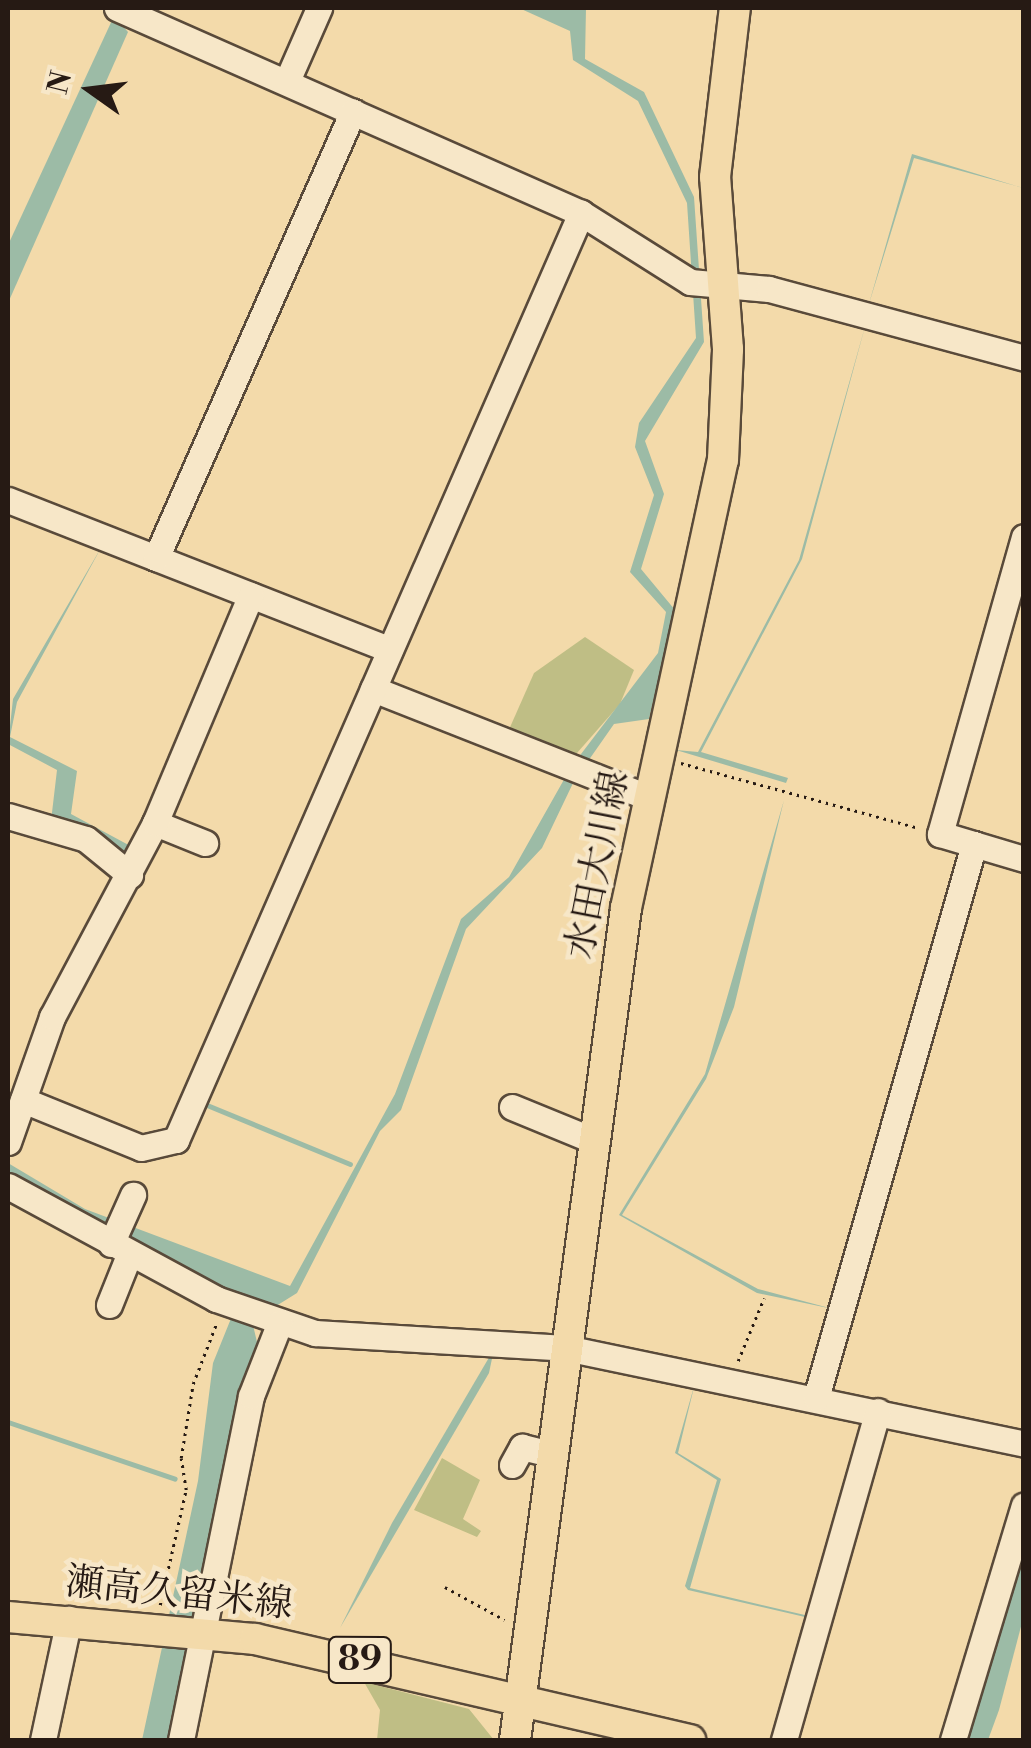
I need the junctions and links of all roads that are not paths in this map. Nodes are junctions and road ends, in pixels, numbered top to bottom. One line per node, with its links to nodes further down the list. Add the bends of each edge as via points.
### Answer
1 (117, 8): 4 (street)
2 (319, 8): 4 (street)
3 (735, 8): 7 (main road, 水田大川線)
4 (287, 81): 5 (street)
5 (353, 111): 6 (street); 11 (street)
6 (581, 213): 7 (street); 13 (street)
7 (704, 284): 8 (street, via 769,289); 15 (main road, 水田大川線, via 723,460)
8 (1024, 358)
9 (8, 500): 11 (street)
10 (1024, 537): 19 (street, via 940,834)
11 (156, 558): 12 (street)
12 (251, 595): 13 (street); 17 (street)
13 (390, 650): 14 (street)
14 (374, 689): 15 (street); 22 (street, via 176,1140 141,1148)
15 (647, 797): 24 (main road, 水田大川線)
16 (8, 816): 21 (street, via 86,839)
17 (156, 824): 18 (street); 21 (street)
18 (205, 843)
19 (974, 844): 20 (street); 32 (street)
20 (1024, 858)
21 (130, 874): 22 (street, via 52,1017)
22 (23, 1100): 25 (street)
23 (512, 1108): 24 (street)
24 (594, 1141): 31 (main road, 水田大川線)
25 (8, 1142)
26 (8, 1186): 28 (street)
27 (132, 1195): 28 (street)
28 (119, 1239): 29 (street); 30 (street, via 224,1301)
29 (109, 1305)
30 (280, 1322): 31 (street, via 315,1333); 40 (street, via 251,1396)
31 (566, 1348): 32 (street); 35 (main road, 水田大川線)
32 (816, 1398): 33 (street)
33 (878, 1411): 34 (street); 46 (street)
34 (1024, 1444)
35 (553, 1455): 36 (street, via 522,1447); 41 (main road, 水田大川線)
36 (512, 1466)
37 (1024, 1505): 47 (street)
38 (8, 1617): 39 (main road, 瀬高久留米線 / 89)
39 (69, 1620): 40 (main road, 瀬高久留米線 / 89); 42 (street)
40 (200, 1631): 41 (main road, 瀬高久留米線 / 89); 43 (street)
41 (520, 1699): 44 (main road, 水田大川線); 45 (main road, 瀬高久留米線 / 89)
42 (43, 1740)
43 (181, 1740)
44 (515, 1740)
45 (690, 1740)
46 (784, 1740)
47 (953, 1740)

